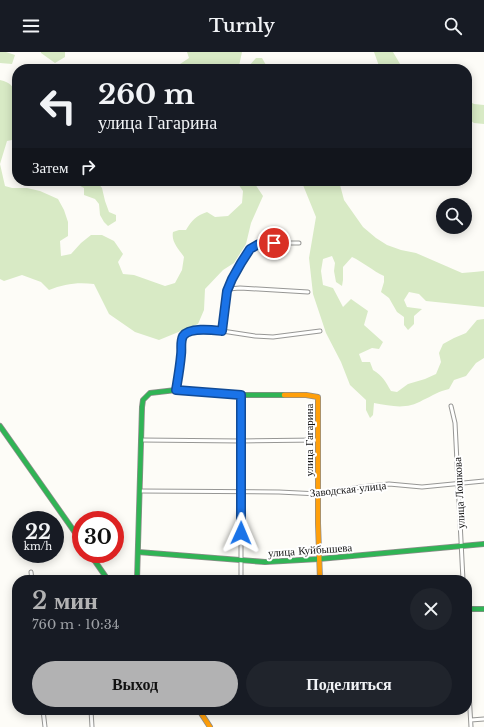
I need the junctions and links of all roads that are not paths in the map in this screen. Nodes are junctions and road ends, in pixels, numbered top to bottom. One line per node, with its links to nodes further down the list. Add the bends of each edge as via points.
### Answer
1 (299, 243): 2 (street, via 262,243 250,249)
2 (228, 289): 3 (street); 4 (street)
3 (308, 292)
4 (222, 331): 5 (street, via 273,337); 6 (street, via 189,331 184,335)
5 (320, 331)
6 (176, 390): 7 (street, улица Гагарина); 10 (street, улица Гагарина, via 150,393 143,400)
7 (241, 395): 11 (street, улица Гагарина, via 318,397); 12 (street)
8 (451, 406): 14 (street, улица Лошкова, via 455,423)
9 (0, 426): 18 (street)
10 (141, 440): 12 (street); 15 (street)
11 (318, 440): 12 (street); 17 (street, улица Гагарина)
12 (241, 441): 16 (street)
13 (484, 480): 14 (street, Заводская улица)
14 (458, 483): 17 (street, Заводская улица, via 422,487 389,484); 20 (street, улица Лошкова)
15 (140, 490): 16 (street, Заводская улица); 21 (street)
16 (242, 492): 17 (street, Заводская улица); 23 (street)
17 (319, 494): 22 (street, улица Гагарина)
18 (72, 528)
19 (484, 544): 20 (street, улица Куйбышева)
20 (461, 546): 22 (street, улица Куйбышева); 31 (street, улица Лошкова)
21 (138, 552): 23 (street, улица Куйбышева); 28 (street)
22 (319, 559): 23 (street, улица Куйбышева, via 265,562); 30 (street, улица Гагарина)
23 (241, 560): 29 (street)
24 (96, 563): 27 (street)
25 (31, 572): 26 (street)
26 (31, 575)
27 (105, 575)
28 (137, 575)
29 (242, 575)
30 (320, 575)
31 (463, 575)
32 (484, 608): 33 (street)
33 (472, 609)
34 (44, 715): 40 (street)
35 (91, 715): 41 (street)
36 (202, 715): 42 (street)
37 (471, 715): 39 (street)
38 (484, 719): 39 (street)
39 (471, 720): 43 (street)
40 (45, 727)
41 (92, 727)
42 (210, 727)
43 (471, 727)

